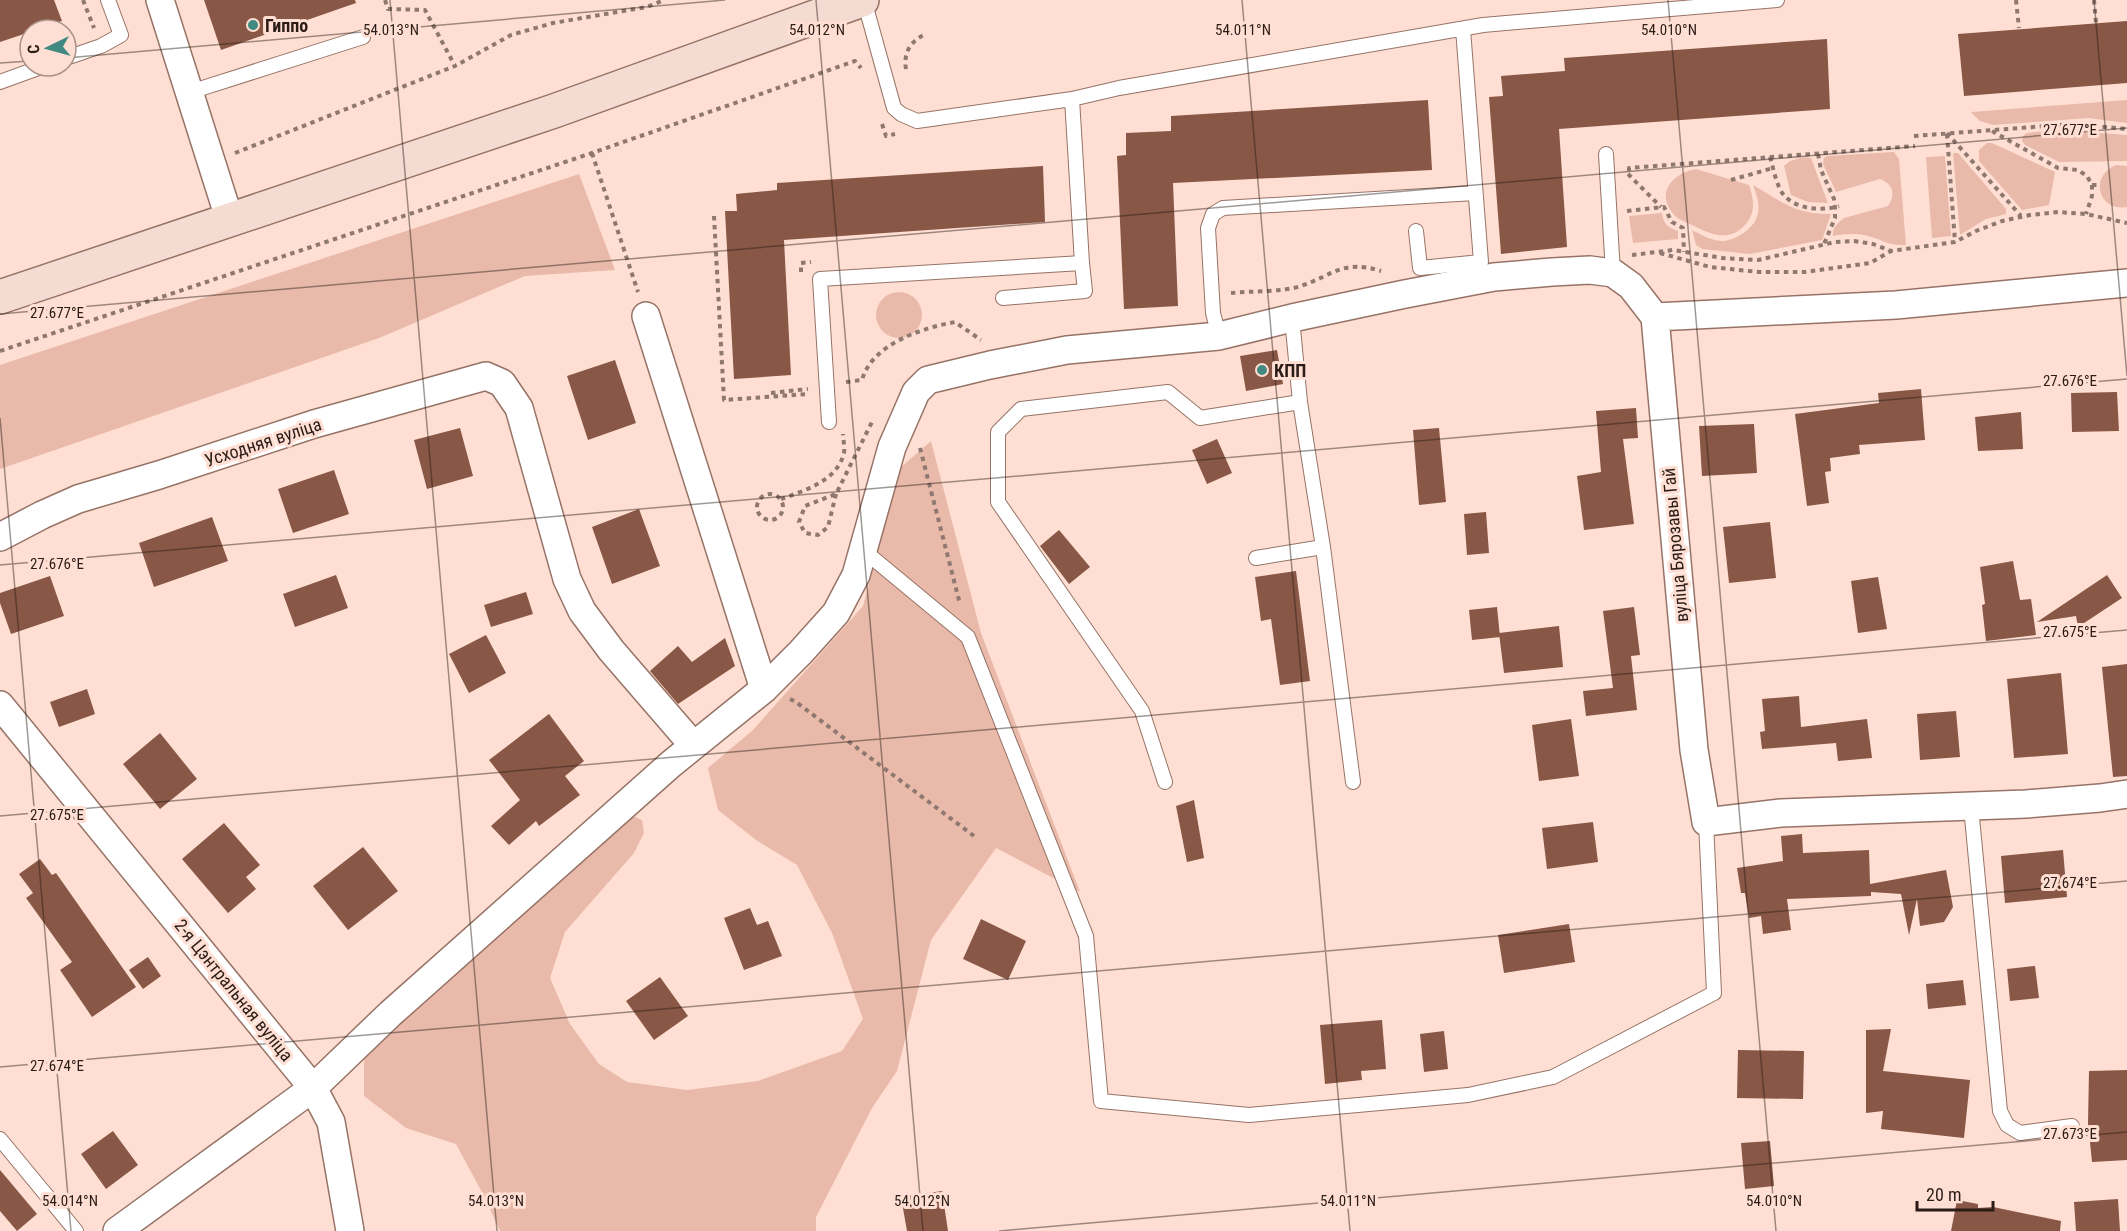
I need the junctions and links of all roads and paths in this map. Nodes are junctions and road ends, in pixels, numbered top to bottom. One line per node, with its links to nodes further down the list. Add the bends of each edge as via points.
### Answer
1 (83, 0): 15 (path)
2 (108, 0): 15 (lane, via 121,35)
3 (160, 0): 21 (street)
4 (385, 0): 17 (path, via 388,9 424,10)
5 (664, 0): 17 (path, via 647,7 553,23 511,35)
6 (863, 0): 19 (lane); 49 (main road)
7 (1777, 0): 12 (lane, via 1483,24)
8 (2016, 0): 11 (path)
9 (2094, 0): 10 (path)
10 (2096, 23)
11 (2019, 28)
12 (1463, 29): 22 (lane); 41 (lane)
13 (926, 34): 19 (path, via 907,50 907,76)
14 (363, 38): 21 (lane)
15 (101, 45): 16 (lane)
16 (78, 54)
17 (455, 66): 34 (path)
18 (18, 75): 20 (lane)
19 (887, 81): 22 (lane, via 894,108 917,121); 30 (path, via 875,84 855,61)
20 (0, 82)
21 (190, 92): 34 (street)
22 (1072, 99): 59 (lane)
23 (878, 114): 26 (path, via 885,136)
24 (2127, 129): 25 (path, via 2073,123)
25 (1990, 130): 27 (path); 39 (path, via 2058,168 2078,170)
26 (897, 134)
27 (1947, 134): 28 (path); 48 (path); 52 (path)
28 (1914, 136)
29 (1915, 146): 32 (path)
30 (592, 153): 65 (path); 69 (path)
31 (1606, 154): 60 (lane)
32 (1818, 154): 33 (path); 43 (path)
33 (1770, 157): 35 (path); 36 (path, via 1629,168)
34 (212, 160): 49 (street)
35 (1773, 168): 37 (path); 43 (path, via 1781,191 1788,198 1805,207)
36 (1628, 174): 38 (path); 44 (path)
37 (1731, 180)
38 (1627, 182)
39 (2092, 185): 40 (path); 46 (path)
40 (2099, 185)
41 (1475, 193): 51 (lane, via 1481,262 1420,268); 68 (lane, via 1223,208 1213,214 1208,228 1213,313)
42 (1626, 201): 45 (path)
43 (1837, 207): 54 (path)
44 (1661, 208): 45 (path); 57 (path, via 1683,228)
45 (1626, 211): 50 (path)
46 (2086, 214)
47 (714, 216): 71 (path, via 724,400)
48 (2022, 216)
49 (230, 221): 63 (main road)
50 (1628, 222)
51 (1416, 231)
52 (1956, 242)
53 (1631, 244): 60 (path)
54 (1824, 245)
55 (1891, 251): 56 (path, via 1870,263 1849,267 1759,273 1710,267)
56 (1656, 252)
57 (1684, 252)
58 (813, 262): 61 (path, via 801,263)
59 (1082, 263): 64 (lane, via 1085,291); 71 (lane, via 820,279)
60 (1623, 264): 66 (street, via 1631,286); 67 (street, via 1494,277)
61 (802, 274)
62 (2127, 283): 66 (street, via 1896,305)
63 (0, 297)
64 (1003, 298)
65 (646, 316): 82 (street)
66 (1655, 317): 89 (street, вуліца Бярозавы Гай, via 1694,750)
67 (1292, 318): 68 (street); 73 (lane)
68 (1219, 336): 74 (street, via 1067,350 990,365 928,380 916,392)
69 (0, 351)
70 (808, 378): 72 (path, via 809,389)
71 (827, 392): 75 (lane)
72 (771, 393)
73 (1300, 402): 78 (lane); 85 (lane, via 1200,418 1168,392 1021,409 998,432 998,502 1142,711)
74 (910, 406): 79 (street, via 891,447); 81 (path)
75 (829, 422)
76 (781, 499): 76 (path, via 784,510 778,519 768,521 759,516 756,505 762,496 772,494)
77 (0, 537): 84 (street, Усходняя вуліца, via 78,499 314,424 486,376 502,383 519,408 567,579 582,611)
78 (1323, 547): 80 (lane); 86 (lane)
79 (863, 550): 81 (lane); 82 (street, via 856,575 836,613)
80 (1256, 558)
81 (968, 637): 89 (lane, via 1086,936 1101,1101 1249,1115 1468,1095 1552,1077 1714,993)
82 (764, 688): 84 (street); 90 (path, via 796,702)
83 (0, 705): 91 (street, 2-я Цэнтральная вуліца)
84 (693, 745): 91 (street, via 390,1014)
85 (1165, 782)
86 (1353, 782)
87 (2127, 794): 88 (street)
88 (1971, 807): 89 (street, via 1781,813); 92 (lane, via 2000,1111 2007,1125 2020,1133)
89 (1706, 822)
90 (975, 836)
91 (313, 1088): 95 (street); 96 (street, 2-я Цэнтральная вуліца, via 331,1122)
92 (2072, 1126)
93 (0, 1139): 94 (lane)
94 (76, 1231)
95 (117, 1231)
96 (350, 1231)

